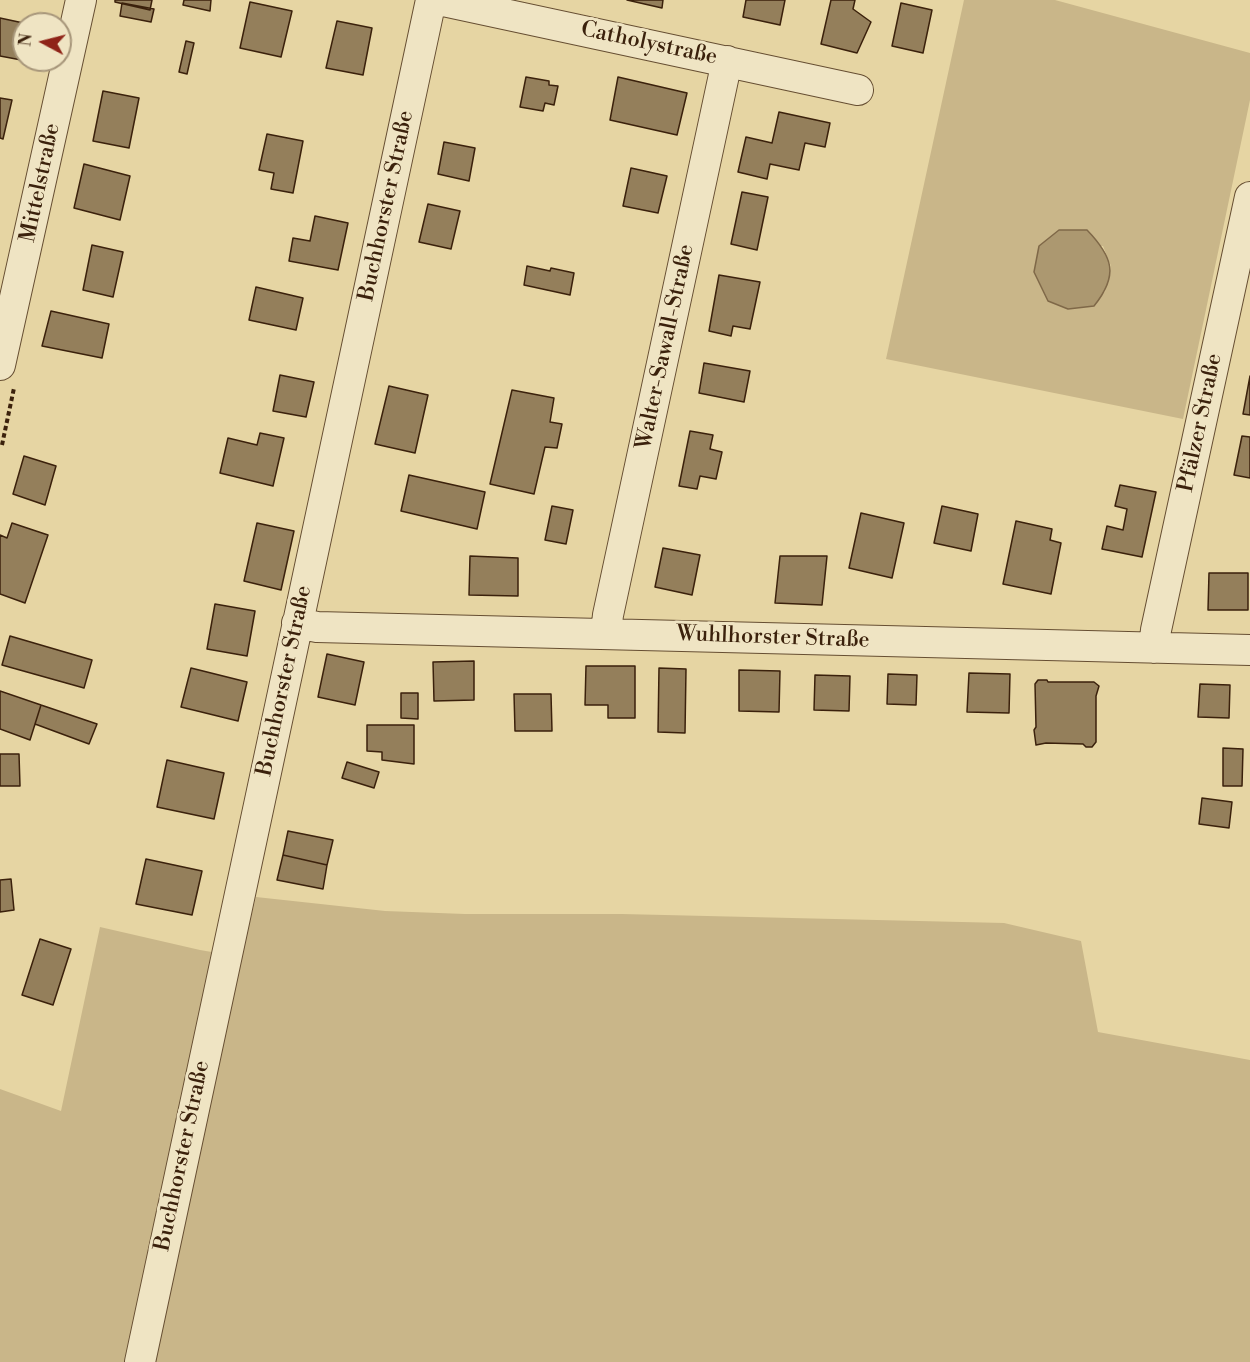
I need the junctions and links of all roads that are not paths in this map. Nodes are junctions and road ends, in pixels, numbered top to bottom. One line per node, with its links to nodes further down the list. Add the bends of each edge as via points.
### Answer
1 (81, 0): 7 (street, Mittelstraße)
2 (431, 0): 8 (street, Buchhorster Straße)
3 (439, 0): 4 (street, Catholystraße)
4 (728, 61): 5 (street, Catholystraße); 9 (street, Walter-Sawall-Straße)
5 (858, 90)
6 (1250, 197): 10 (street, Pfälzer Straße)
7 (0, 365)
8 (297, 623): 9 (street, Wuhlhorster Straße, via 317,627); 12 (street, Buchhorster Straße)
9 (606, 633): 10 (street, Wuhlhorster Straße)
10 (1154, 648): 11 (street, Wuhlhorster Straße)
11 (1250, 650)
12 (140, 1362)

